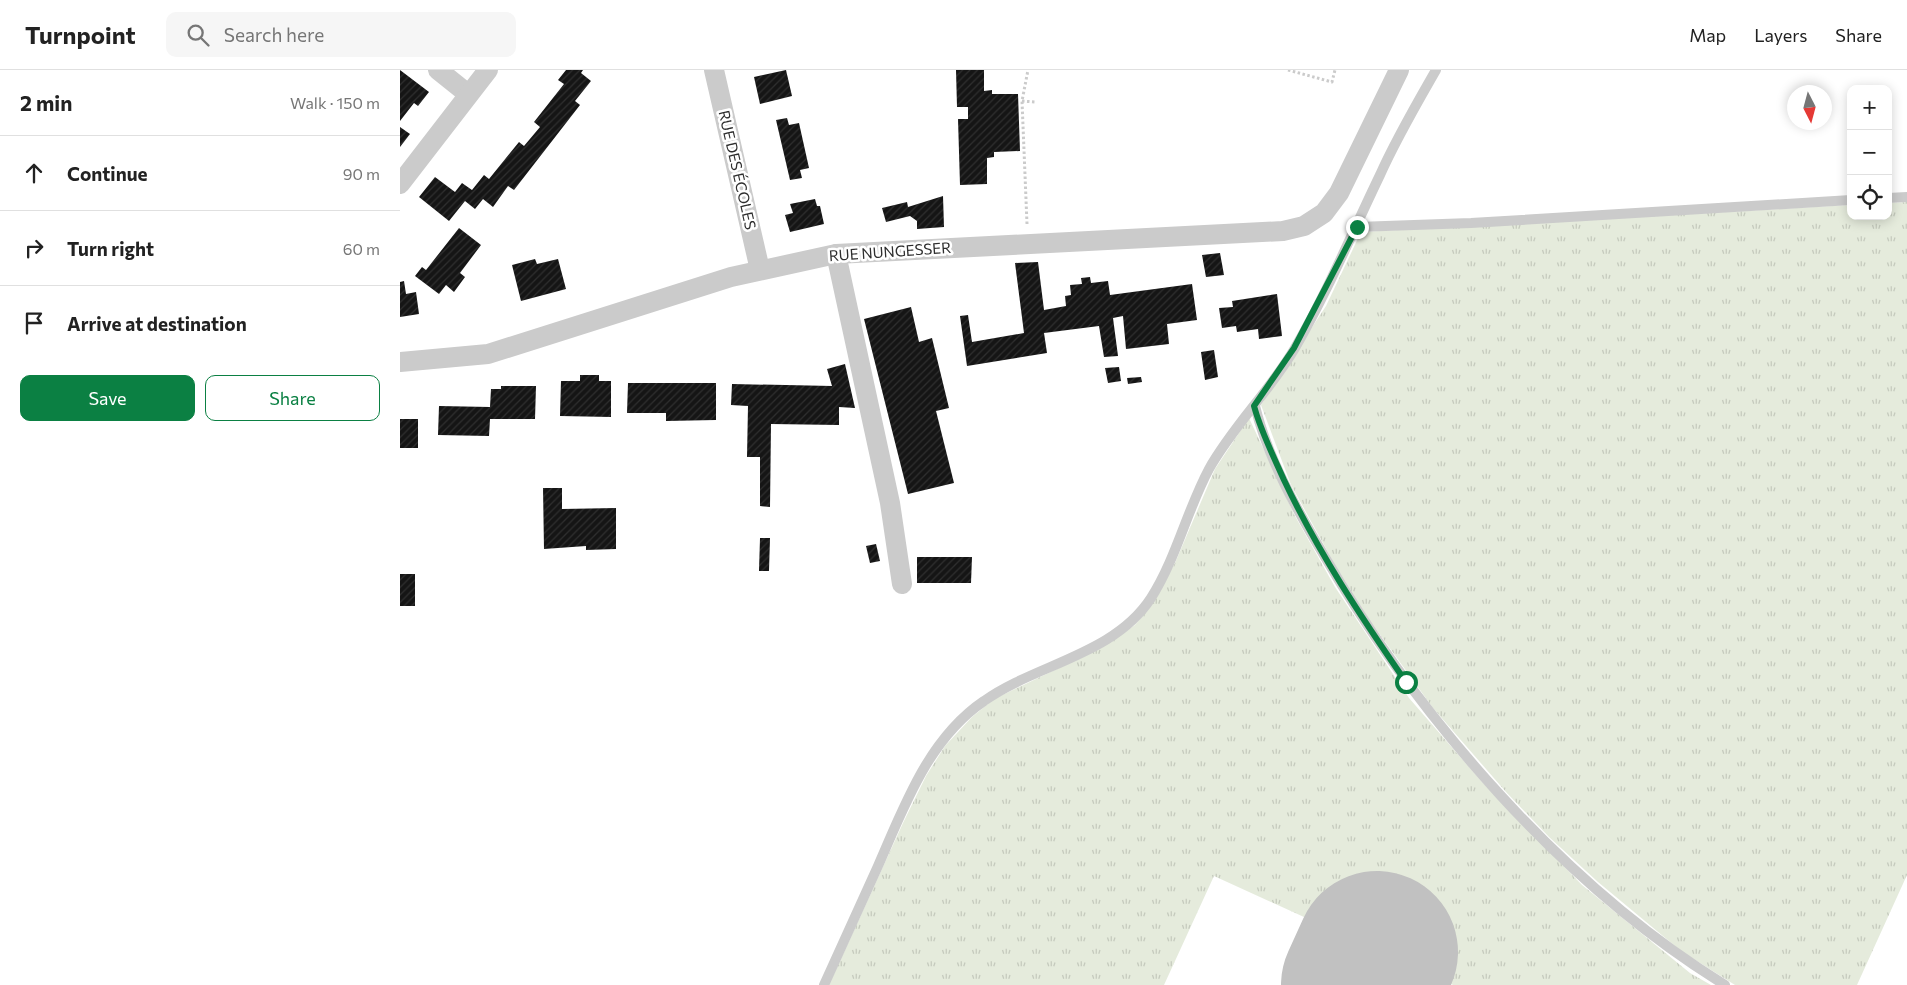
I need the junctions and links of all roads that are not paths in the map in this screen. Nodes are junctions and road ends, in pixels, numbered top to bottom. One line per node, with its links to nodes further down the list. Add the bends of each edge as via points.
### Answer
1 (438, 70): 6 (street)
2 (488, 70): 6 (street)
3 (714, 70): 13 (street, RUE DES ÉCOLES)
4 (1399, 70): 12 (street, RUE NUNGESSER, via 1339,194 1324,213 1304,226 1283,231)
5 (1436, 70): 11 (lane, via 1380,174)
6 (468, 94): 7 (street)
7 (400, 184)
8 (1907, 197): 9 (lane)
9 (1892, 198)
10 (1847, 200): 11 (lane)
11 (1357, 227): 15 (lane, via 1294,348)
12 (836, 254): 13 (street, RUE NUNGESSER); 16 (street, via 890,503)
13 (760, 270): 14 (street, RUE NUNGESSER, via 488,354)
14 (400, 362)
15 (1254, 406): 17 (lane, via 1210,468 1152,597 1135,620 1083,652 1016,682 982,702 956,726 930,758 910,793); 18 (lane, via 1261,430 1301,516 1357,613 1447,734 1515,810 1584,877 1677,956)
16 (902, 584)
17 (824, 985)
18 (1725, 985)

